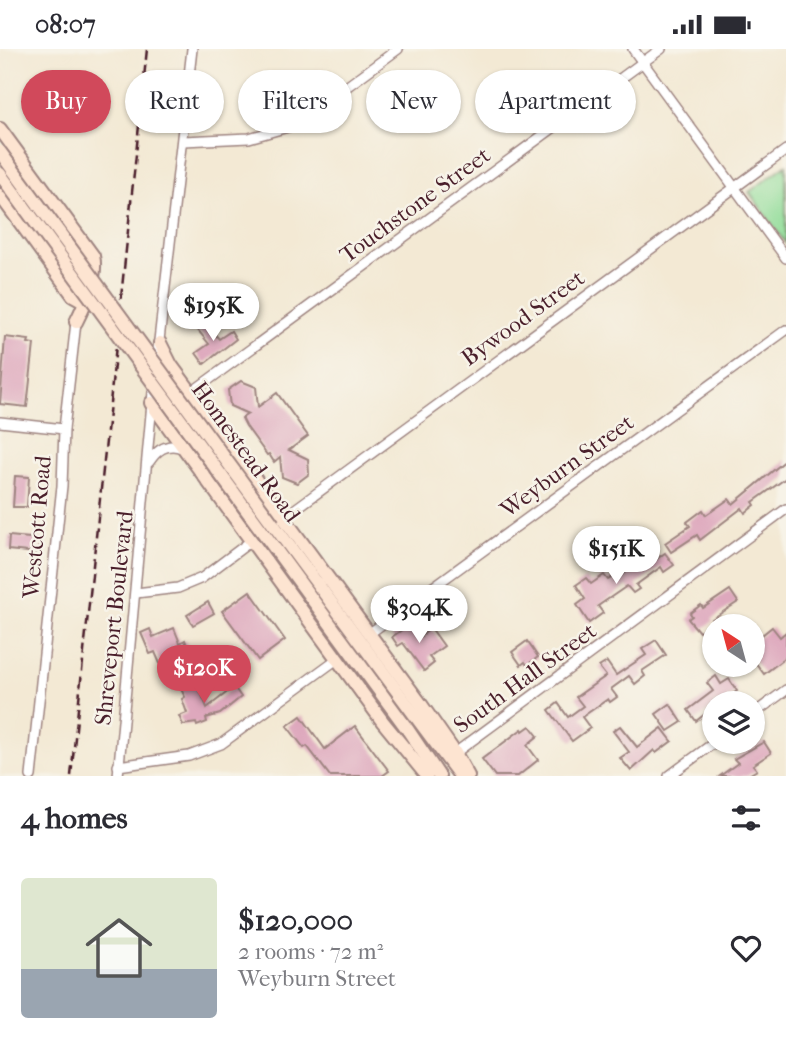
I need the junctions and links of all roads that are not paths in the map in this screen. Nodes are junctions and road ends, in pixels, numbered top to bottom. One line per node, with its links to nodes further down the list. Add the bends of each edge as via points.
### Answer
1 (192, 49): 7 (street, Shreveport Boulevard)
2 (398, 49): 7 (street, via 288,127 249,138)
3 (633, 49): 5 (street)
4 (661, 49): 5 (street, Touchstone Street)
5 (643, 62): 11 (street); 20 (street, Touchstone Street)
6 (0, 129): 14 (main road, via 93,256 94,267)
7 (183, 141): 17 (street, Shreveport Boulevard)
8 (786, 150): 11 (street, Bywood Street)
9 (0, 152): 27 (main road, Homestead Road, bridge)
10 (0, 174): 27 (main road, Homestead Road, bridge)
11 (734, 188): 13 (street); 27 (street, Bywood Street)
12 (0, 195): 14 (main road)
13 (786, 258)
14 (80, 297): 15 (main road)
15 (76, 322): 23 (street, Westcott Road)
16 (786, 330): 30 (street, Weyburn Street)
17 (160, 342): 18 (street, Shreveport Boulevard); 19 (main road)
18 (157, 364): 19 (main road); 21 (street, Shreveport Boulevard)
19 (171, 365): 20 (main road)
20 (192, 392): 27 (main road)
21 (151, 403): 24 (main road); 25 (street, Shreveport Boulevard)
22 (0, 422): 23 (street)
23 (64, 429): 38 (street, Westcott Road)
24 (182, 448): 25 (street, via 171,445 159,450); 28 (main road)
25 (148, 464): 29 (street, Shreveport Boulevard)
26 (786, 509): 35 (street, South Hall Street)
27 (273, 524): 30 (main road); 39 (main road, Homestead Road); 40 (main road, Homestead Road)
28 (251, 541): 29 (street, via 202,578 178,588); 31 (main road)
29 (136, 593): 36 (street, Shreveport Boulevard)
30 (370, 633): 35 (main road)
31 (337, 659): 36 (street, via 221,744); 37 (main road)
32 (786, 690): 33 (street)
33 (765, 705)
34 (702, 752): 42 (street)
35 (455, 753): 41 (main road)
36 (118, 771)
37 (424, 775)
38 (31, 776)
39 (439, 776)
40 (460, 776)
41 (468, 776)
42 (669, 776)

